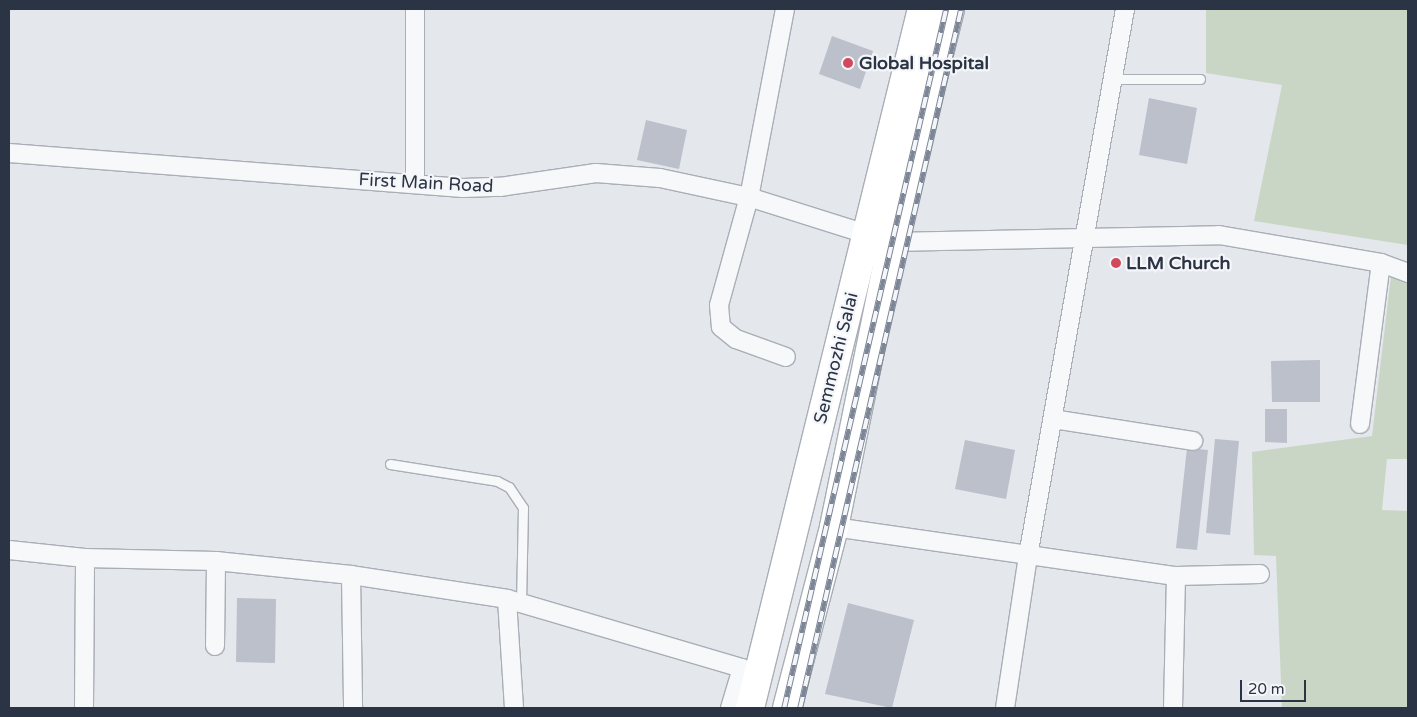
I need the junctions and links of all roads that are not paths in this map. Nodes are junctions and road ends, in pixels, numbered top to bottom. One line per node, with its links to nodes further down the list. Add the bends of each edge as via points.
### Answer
1 (415, 9): 9 (street)
2 (785, 9): 10 (street)
3 (922, 9): 11 (main road, Semmozhi Salai)
4 (950, 9): 13 (main road, Semmozhi Salai)
5 (1125, 9): 6 (street)
6 (1113, 79): 7 (lane); 12 (street)
7 (1200, 80)
8 (9, 153): 9 (street, First Main Road)
9 (415, 184): 10 (street, First Main Road, via 500,187 596,173 660,178)
10 (749, 198): 11 (street, First Main Road); 16 (street, via 719,305 721,327 736,339)
11 (865, 236): 13 (street, First Main Road); 31 (main road, Semmozhi Salai)
12 (1087, 239): 13 (street, First Main Road); 14 (street, First Main Road, via 1219,235); 17 (street)
13 (892, 242): 21 (main road, Semmozhi Salai)
14 (1380, 263): 15 (street, First Main Road); 18 (street)
15 (1408, 272)
16 (786, 357)
17 (1053, 419): 19 (street); 23 (street)
18 (1360, 424)
19 (1193, 441)
20 (390, 464): 29 (lane, via 497,481 509,486 523,508)
21 (834, 527): 23 (street); 37 (main road, Semmozhi Salai)
22 (9, 550): 24 (street)
23 (1028, 556): 28 (street); 38 (street)
24 (85, 558): 25 (street); 32 (street)
25 (216, 561): 27 (street); 30 (street)
26 (1260, 574): 28 (street)
27 (351, 575): 29 (street); 33 (street)
28 (1176, 576): 39 (street)
29 (514, 601): 31 (street); 34 (street)
30 (215, 646)
31 (751, 670): 35 (street); 36 (main road, Semmozhi Salai)
32 (84, 708)
33 (352, 708)
34 (514, 708)
35 (730, 708)
36 (750, 708)
37 (787, 708)
38 (1005, 708)
39 (1173, 708)

